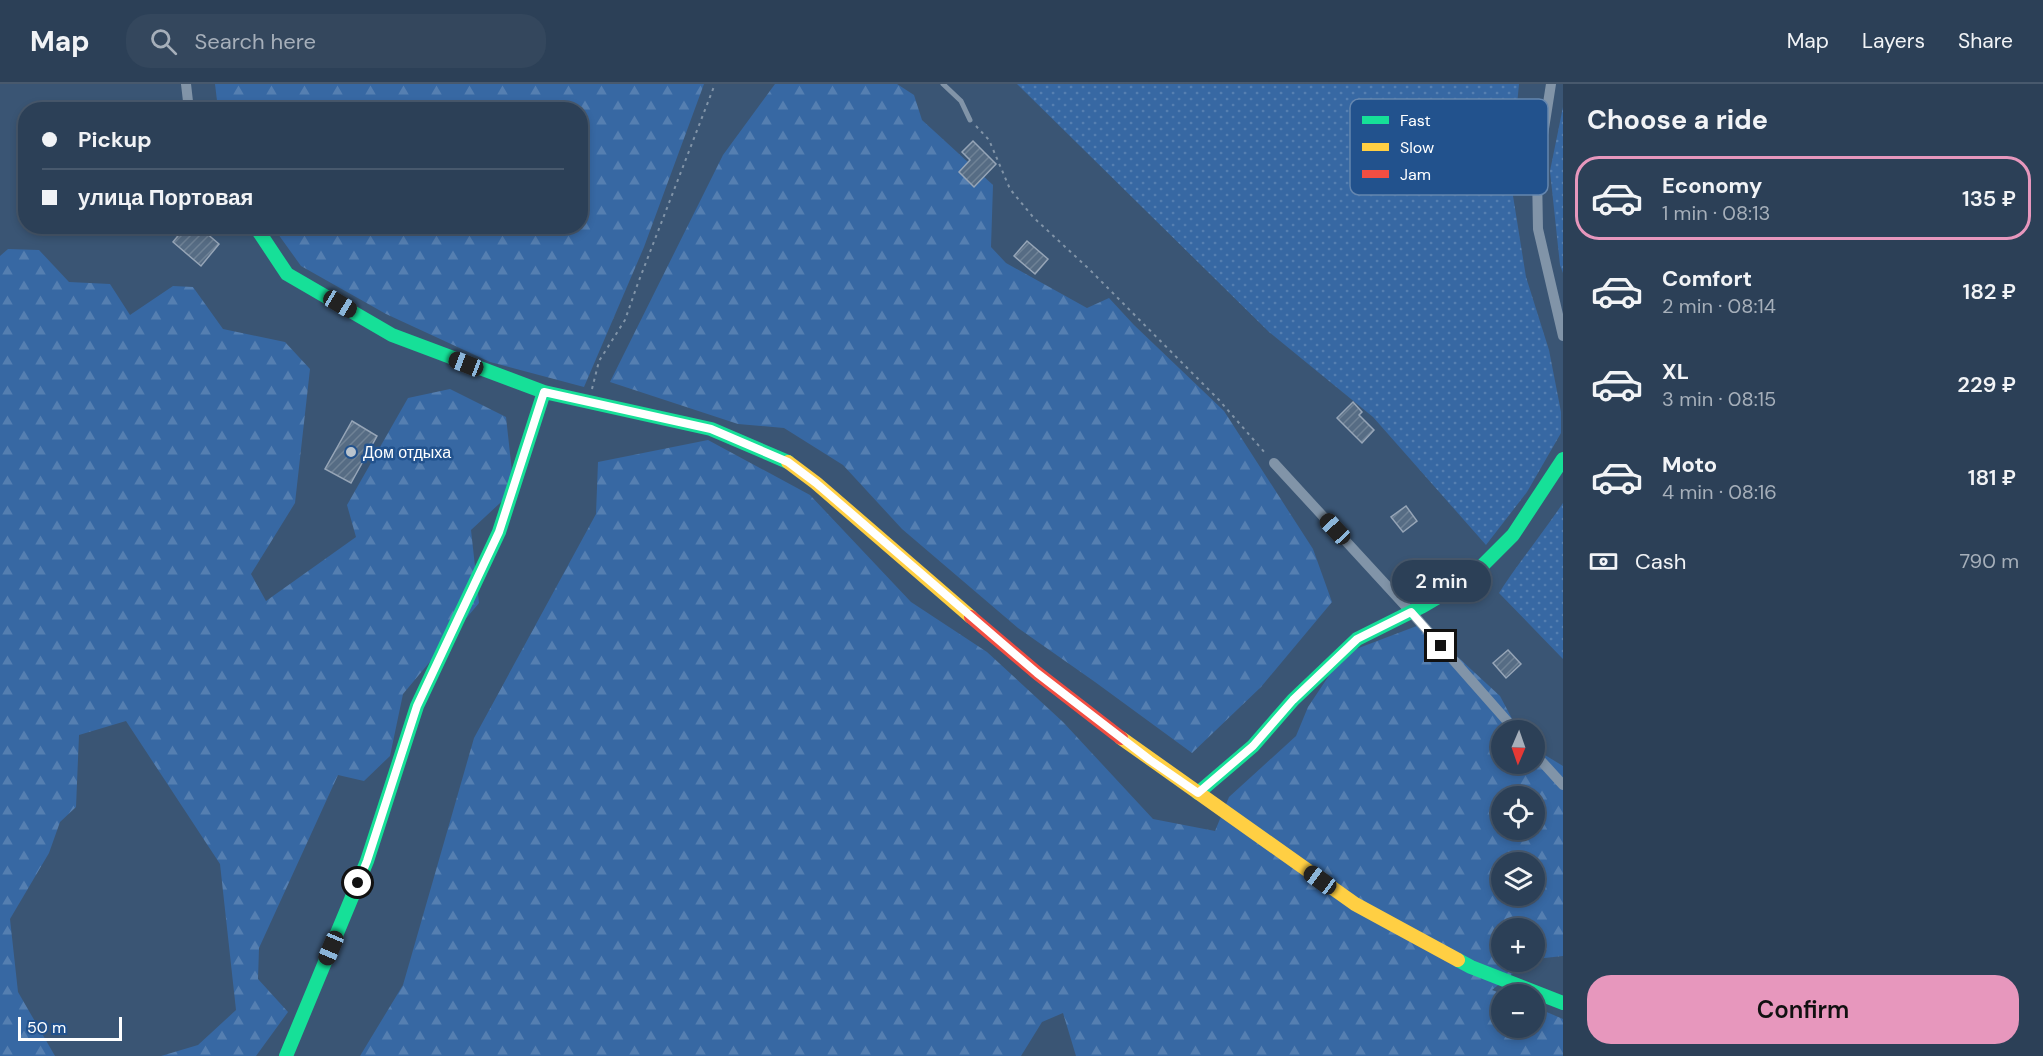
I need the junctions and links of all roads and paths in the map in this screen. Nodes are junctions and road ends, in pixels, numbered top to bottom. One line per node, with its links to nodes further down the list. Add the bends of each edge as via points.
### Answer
1 (186, 84): 5 (street)
2 (715, 84): 12 (path, via 626,320 599,361)
3 (943, 84): 7 (lane, via 961,101)
4 (1551, 84): 6 (street)
5 (188, 102)
6 (1548, 103)
7 (970, 120): 14 (path, via 989,140 1010,189 1033,217 1219,400)
8 (1537, 195): 10 (street, via 1538,230)
9 (260, 234): 11 (street, via 287,274 392,335)
10 (1563, 336)
11 (544, 392): 12 (street); 21 (street, via 499,532 417,706 367,861)
12 (590, 402): 19 (street, via 711,429 788,462 1037,673)
13 (1563, 459): 15 (street, via 1513,536 1469,579)
14 (1274, 463): 15 (street)
15 (1411, 612): 16 (street); 19 (street, via 1357,639 1293,700 1253,746)
16 (1506, 720)
17 (1545, 766): 18 (street)
18 (1563, 786)
19 (1198, 793): 20 (street, via 1355,904 1470,967)
20 (1563, 1003)
21 (286, 1056)

